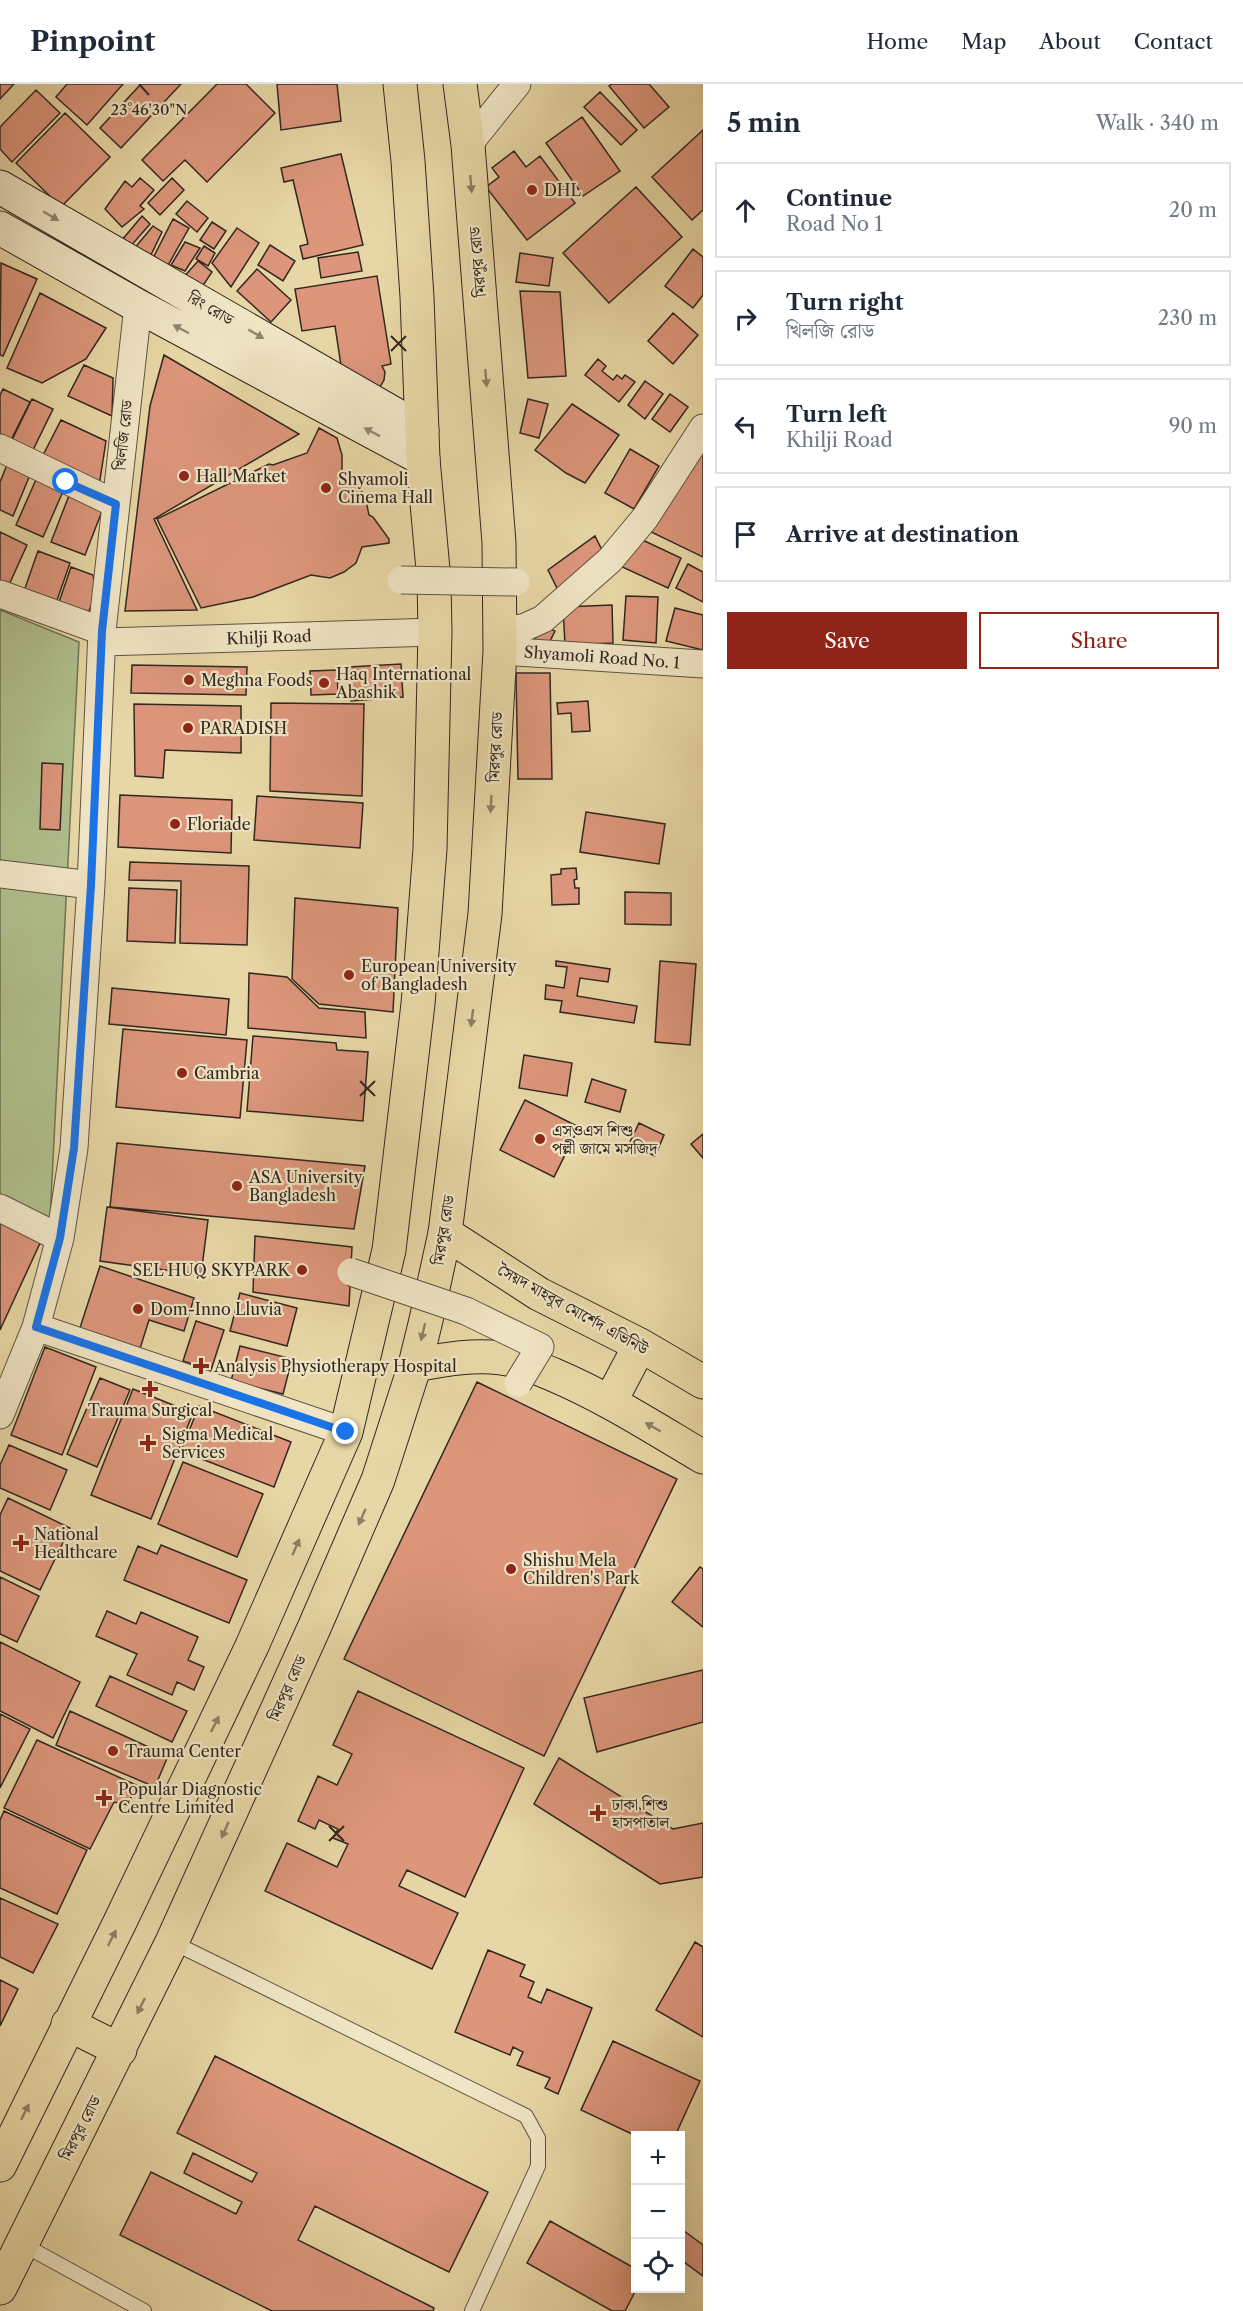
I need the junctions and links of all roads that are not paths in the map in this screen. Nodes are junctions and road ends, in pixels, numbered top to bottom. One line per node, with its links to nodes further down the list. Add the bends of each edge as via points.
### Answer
1 (400, 84): 9 (main road, via 414,240)
2 (460, 84): 4 (main road, মিরপুর রোড)
3 (517, 84): 4 (street)
4 (468, 145): 18 (main road, মিরপুর রোড, one-way to 18, via 499,543)
5 (0, 187): 9 (main road, রিং রোড, one-way to 9)
6 (0, 228): 7 (main road, রিং রোড)
7 (138, 306): 9 (main road, রিং রোড, one-way to 7); 11 (street, খিলজি রোড)
8 (703, 428): 18 (street, via 645,518 610,560 543,619)
9 (423, 445): 13 (main road)
10 (0, 448): 11 (street)
11 (116, 504): 17 (street, খিলজি রোড)
12 (401, 580): 13 (street, bridge)
13 (434, 581): 14 (street, bridge); 16 (main road)
14 (516, 582)
15 (0, 594): 17 (street)
16 (435, 632): 17 (street, Khilji Road); 33 (main road, via 430,849 418,1004 389,1250)
17 (102, 636): 21 (street, খিলজি রোড)
18 (500, 640): 19 (street, Shyamoli Road No. 1); 23 (main road, মিরপুর রোড, one-way to 23, via 485,914)
19 (703, 664)
20 (0, 874): 21 (street)
21 (91, 885): 24 (street, খিলজি রোড, via 74,1148)
22 (0, 1208): 24 (street)
23 (445, 1233): 27 (main road, সৈয়দ মাহবুব মোর্শেদ এভিনিউ, via 539,1294); 28 (main road, মিরপুর রোড, one-way to 28)
24 (60, 1238): 26 (street, খিলজি রোড)
25 (351, 1272): 30 (street, bridge, via 465,1311 540,1347)
26 (36, 1327): 32 (street, খিলজি রোড); 33 (street)
27 (640, 1346): 29 (main road, সৈয়দ মাহবুব মোর্শেদ এভিনিউ); 31 (main road)
28 (415, 1365): 31 (main road, via 449,1359 501,1358 526,1363); 35 (main road, মিরপুর রোড, one-way to 35, via 378,1480)
29 (703, 1382)
30 (518, 1383)
31 (610, 1402): 34 (main road, one-way to 31)
32 (0, 1415)
33 (346, 1432): 36 (main road, one-way to 33, via 252,1646)
34 (703, 1457)
35 (172, 1942): 37 (main road, মিরপুর রোড, one-way to 37); 42 (lane, via 526,2116 538,2138 538,2166)
36 (68, 2024): 37 (main road); 38 (main road, one-way to 36)
37 (120, 2050): 39 (main road, মিরপুর রোড)
38 (0, 2165)
39 (22, 2244): 40 (main road, মিরপুর রোড); 41 (lane)
40 (0, 2288)
41 (144, 2311)
42 (472, 2311)

